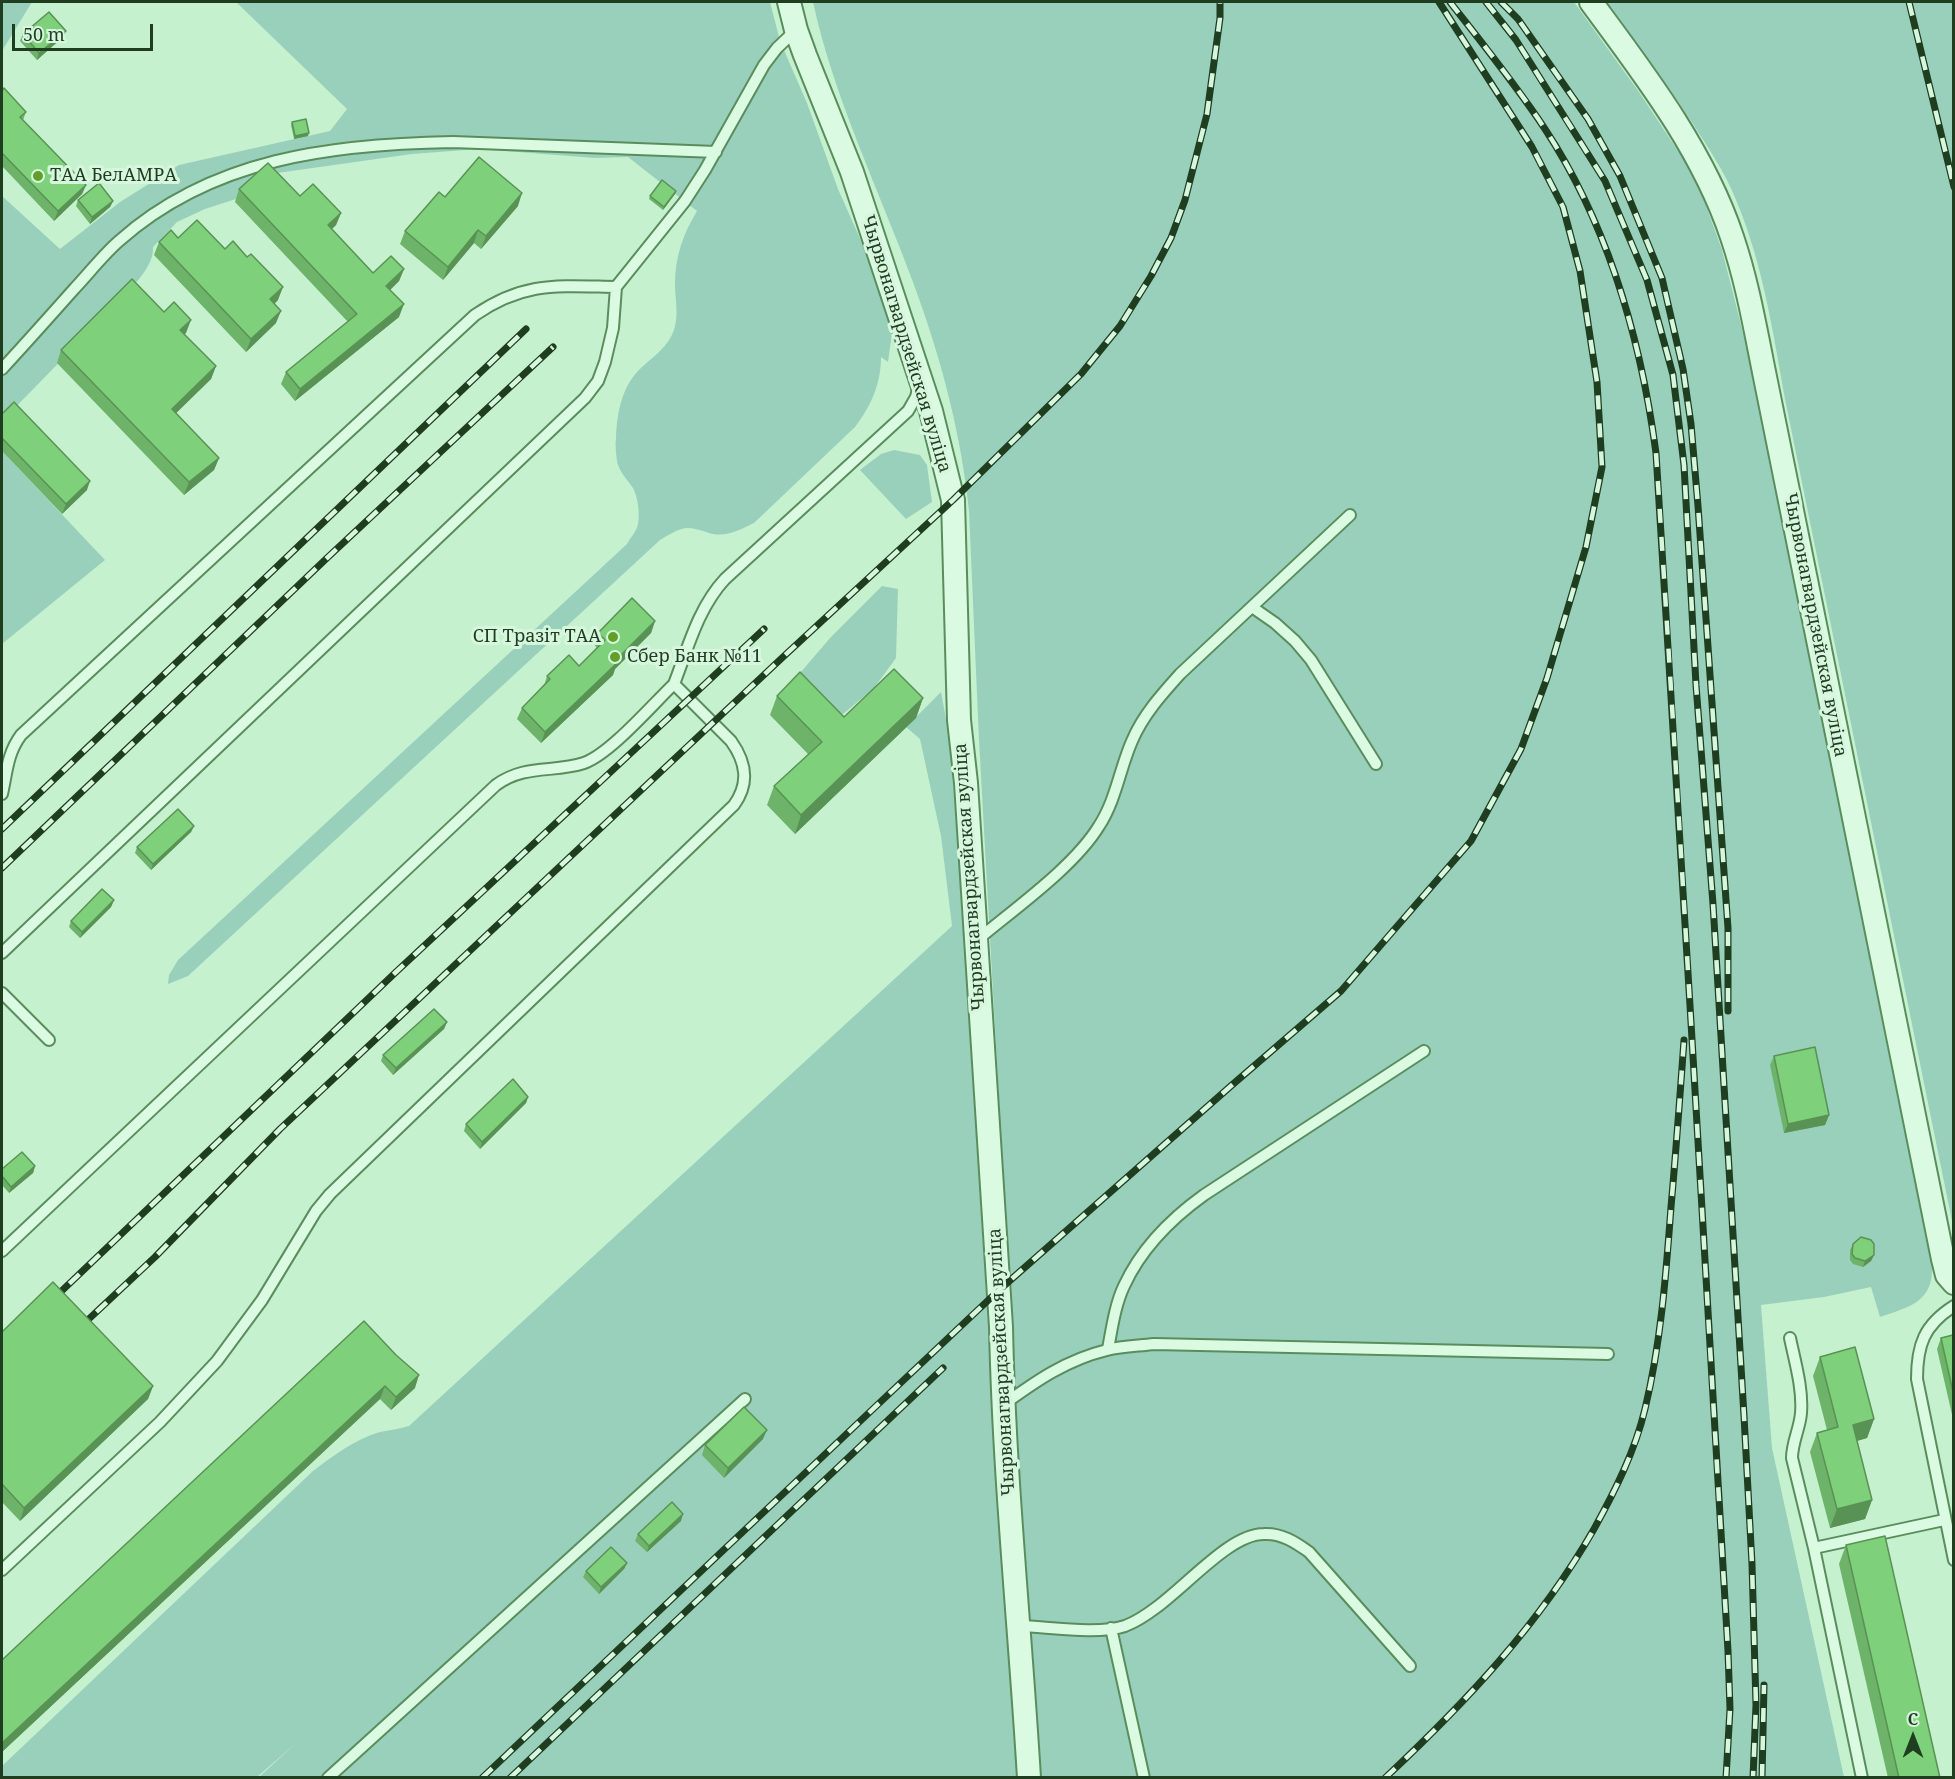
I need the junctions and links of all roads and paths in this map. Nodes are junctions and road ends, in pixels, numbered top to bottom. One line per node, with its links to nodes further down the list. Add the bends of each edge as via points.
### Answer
1 (789, 2): 3 (street, Чырвонагвардзейская вуліца)
2 (1591, 2): 19 (street, Чырвонагвардзейская вуліца, via 1664,103 1705,172 1732,238 1771,407 1943,1259)
3 (796, 30): 4 (lane, via 765,65); 7 (street, Чырвонагвардзейская вуліца, via 852,172)
4 (716, 152): 5 (lane, via 684,201); 6 (lane, via 412,142 339,150 243,169 189,192 118,242)
5 (616, 287): 12 (lane, via 531,289 511,294 475,315 21,735 8,758); 14 (lane, via 610,346 598,381 585,398)
6 (2, 369)
7 (920, 379): 10 (lane, via 908,411 715,590 698,620); 13 (street, Чырвонагвардзейская вуліца, via 953,500 959,720)
8 (1350, 515): 9 (lane)
9 (1252, 607): 11 (lane, via 1275,623 1311,660); 13 (lane, via 1180,674 1146,716 1132,740 1111,802 1085,846)
10 (674, 684): 18 (lane, via 598,756 574,766 513,774 496,785); 29 (lane, via 731,741 743,761 744,784 734,805 336,1187 316,1211 262,1300 210,1369 160,1422)
11 (1376, 764)
12 (2, 794)
13 (975, 942): 25 (street, Чырвонагвардзейская вуліца, via 1001,1326)
14 (2, 953)
15 (2, 993): 16 (lane)
16 (49, 1040)
17 (1424, 1051): 22 (lane, via 1178,1214 1138,1262 1124,1286)
18 (2, 1251)
19 (1953, 1283)
20 (1953, 1306): 26 (lane, via 1926,1332 1917,1369)
21 (1790, 1338): 27 (lane, via 1802,1406 1792,1458)
22 (1108, 1350): 23 (lane, via 1194,1344); 25 (lane, via 1056,1368)
23 (1608, 1354)
24 (745, 1399): 33 (lane)
25 (1002, 1405): 30 (street, Чырвонагвардзейская вуліца)
26 (1944, 1520): 27 (lane); 28 (lane)
27 (1814, 1548): 36 (lane)
28 (1953, 1560)
29 (2, 1570)
30 (1020, 1626): 31 (lane); 34 (street, Чырвонагвардзейская вуліца)
31 (1111, 1628): 32 (lane, via 1144,1617 1162,1605 1243,1539 1279,1535 1309,1552); 35 (lane)
32 (1410, 1666)
33 (328, 1778)
34 (1029, 1778)
35 (1144, 1778)
36 (1862, 1778)

